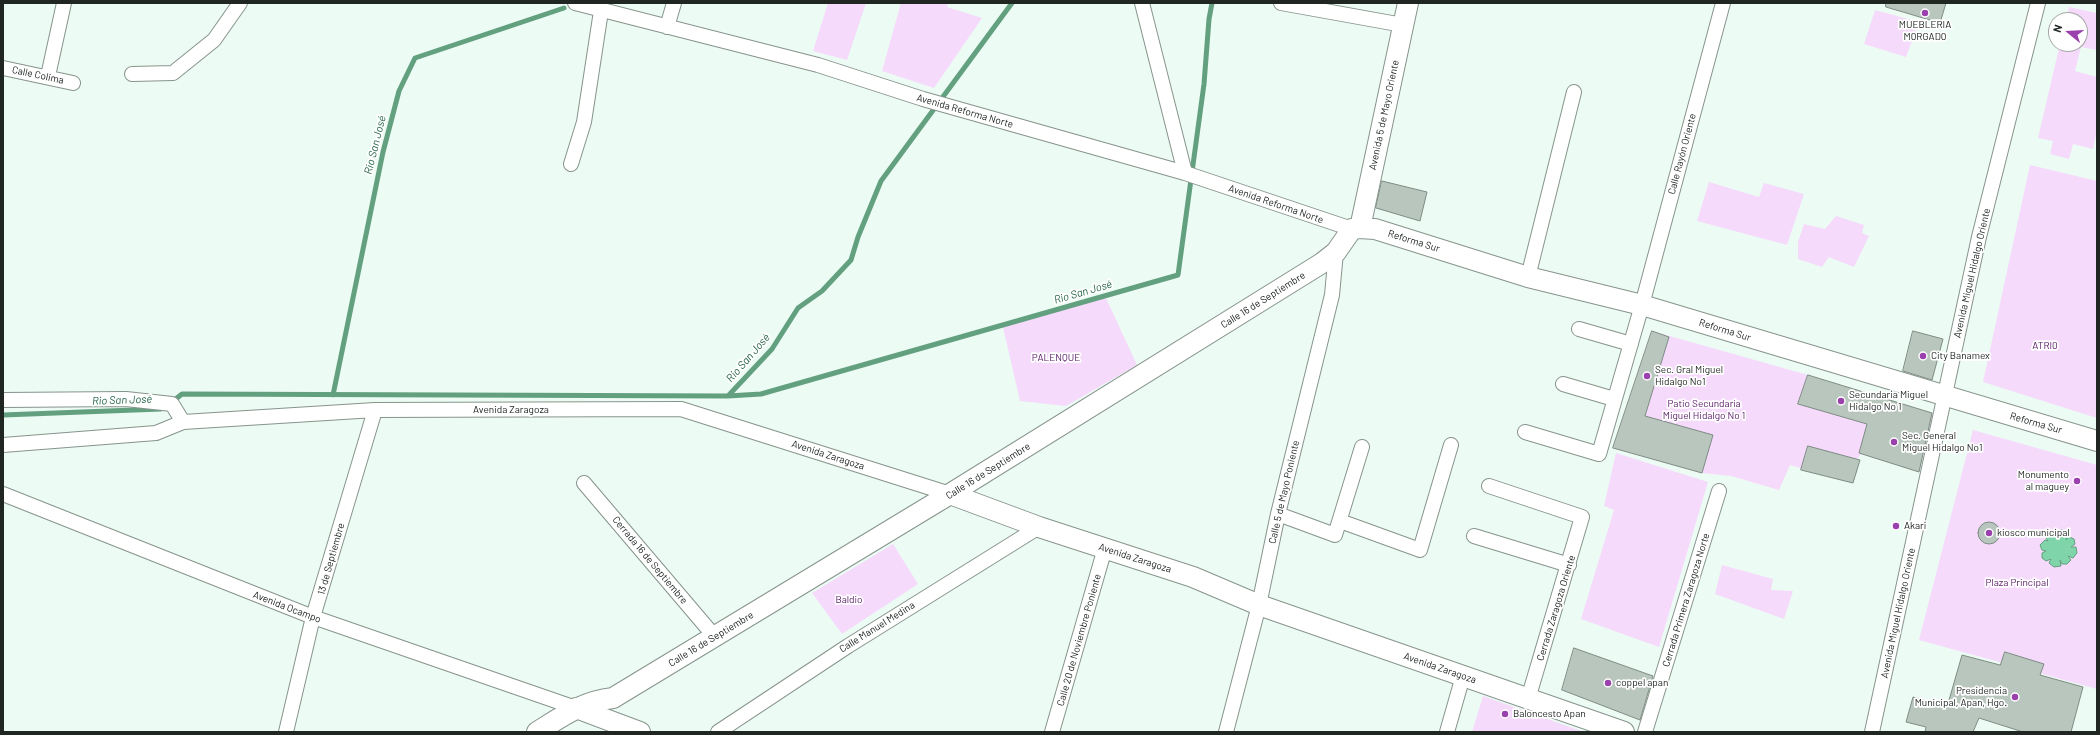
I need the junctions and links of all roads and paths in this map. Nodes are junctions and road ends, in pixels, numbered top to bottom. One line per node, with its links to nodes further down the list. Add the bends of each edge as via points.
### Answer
1 (64, 3): 15 (street)
2 (240, 3): 14 (street, via 214,40 172,73)
3 (575, 3): 10 (street, Avenida Reforma Norte)
4 (674, 3): 12 (street)
5 (1142, 3): 19 (street)
6 (1281, 3): 11 (street)
7 (1408, 3): 11 (main road, Avenida 5 de Mayo Oriente)
8 (1723, 3): 23 (street, Calle Rayón Oriente)
9 (2038, 3): 27 (street, Avenida Miguel Hidalgo Oriente, via 1979,237)
10 (601, 11): 12 (street, Avenida Reforma Norte); 18 (street, via 584,122)
11 (1403, 25): 20 (main road, Avenida 5 de Mayo Oriente)
12 (667, 27): 19 (street, Avenida Reforma Norte, via 818,65 923,99)
13 (3, 68): 15 (street, Calle Colima)
14 (132, 74)
15 (48, 76): 16 (street, Calle Colima)
16 (73, 82)
17 (1574, 92): 22 (street)
18 (572, 164)
19 (1185, 173): 20 (street, Avenida Reforma Norte)
20 (1356, 228): 21 (main road, Calle 16 de Septiembre); 22 (main road, Reforma Sur, via 1375,229)
21 (1336, 252): 41 (main road, Calle 16 de Septiembre, via 1322,264); 42 (street, Calle 5 de Mayo Poniente, via 1332,295)
22 (1528, 277): 23 (main road, Reforma Sur)
23 (1642, 306): 25 (street, Calle Rayón Oriente); 27 (main road, Reforma Sur)
24 (1579, 329): 25 (street)
25 (1631, 344): 28 (street, Calle Rayón Oriente)
26 (1563, 384): 28 (street)
27 (1945, 396): 33 (main road, Reforma Sur); 65 (street, Avenida Miguel Hidalgo Oriente)
28 (1614, 399): 32 (street, Calle Rayón Oriente, via 1599,454)
29 (3, 400): 31 (street, via 149,401 172,404)
30 (375, 410): 31 (street, Avenida Zaragoza); 41 (street, Avenida Zaragoza, via 681,408); 49 (street, 13 de Septiembre)
31 (183, 422): 34 (street, Avenida Zaragoza, via 156,433)
32 (1525, 432)
33 (2097, 441)
34 (3, 445)
35 (1451, 445): 43 (street, via 1420,550)
36 (1362, 447): 43 (street)
37 (584, 483): 50 (street, Cerrada 16 de Septiembre)
38 (1489, 486): 47 (street, Cerrada Zaragoza Oriente, via 1582,517)
39 (1719, 491): 64 (street, Cerrada Primera Zaragoza Norte)
40 (3, 494): 49 (street, Avenida Ocampo)
41 (950, 494): 44 (main road, Avenida Zaragoza); 50 (main road, Calle 16 de Septiembre)
42 (1278, 514): 43 (street, via 1335,535); 48 (street, Calle 5 de Mayo Poniente)
43 (1340, 521)
44 (1039, 526): 46 (main road, Avenida Zaragoza); 59 (street, Calle Manuel Medina, via 848,646)
45 (1474, 536): 47 (street)
46 (1105, 548): 48 (main road, Avenida Zaragoza, via 1194,577); 60 (street, Calle 20 de Noviembre Poniente)
47 (1569, 566): 53 (street, Cerrada Zaragoza Oriente)
48 (1259, 605): 51 (main road, Avenida Zaragoza); 61 (street, Calle 5 de Mayo Poniente)
49 (313, 617): 54 (street, Avenida Ocampo); 56 (street, 13 de Septiembre)
50 (715, 637): 52 (main road, Calle 16 de Septiembre)
51 (1463, 676): 53 (main road, Avenida Zaragoza); 62 (street)
52 (613, 698): 54 (main road, Calle 16 de Septiembre); 55 (main road, via 615,710)
53 (1528, 699): 63 (main road, Avenida Zaragoza)
54 (576, 708): 55 (main road); 57 (main road, Calle 16 de Septiembre)
55 (606, 727): 58 (main road)
56 (286, 732)
57 (537, 732)
58 (640, 732)
59 (718, 732)
60 (1052, 732)
61 (1226, 732)
62 (1447, 732)
63 (1624, 732)
64 (1645, 732)
65 (1872, 732)

